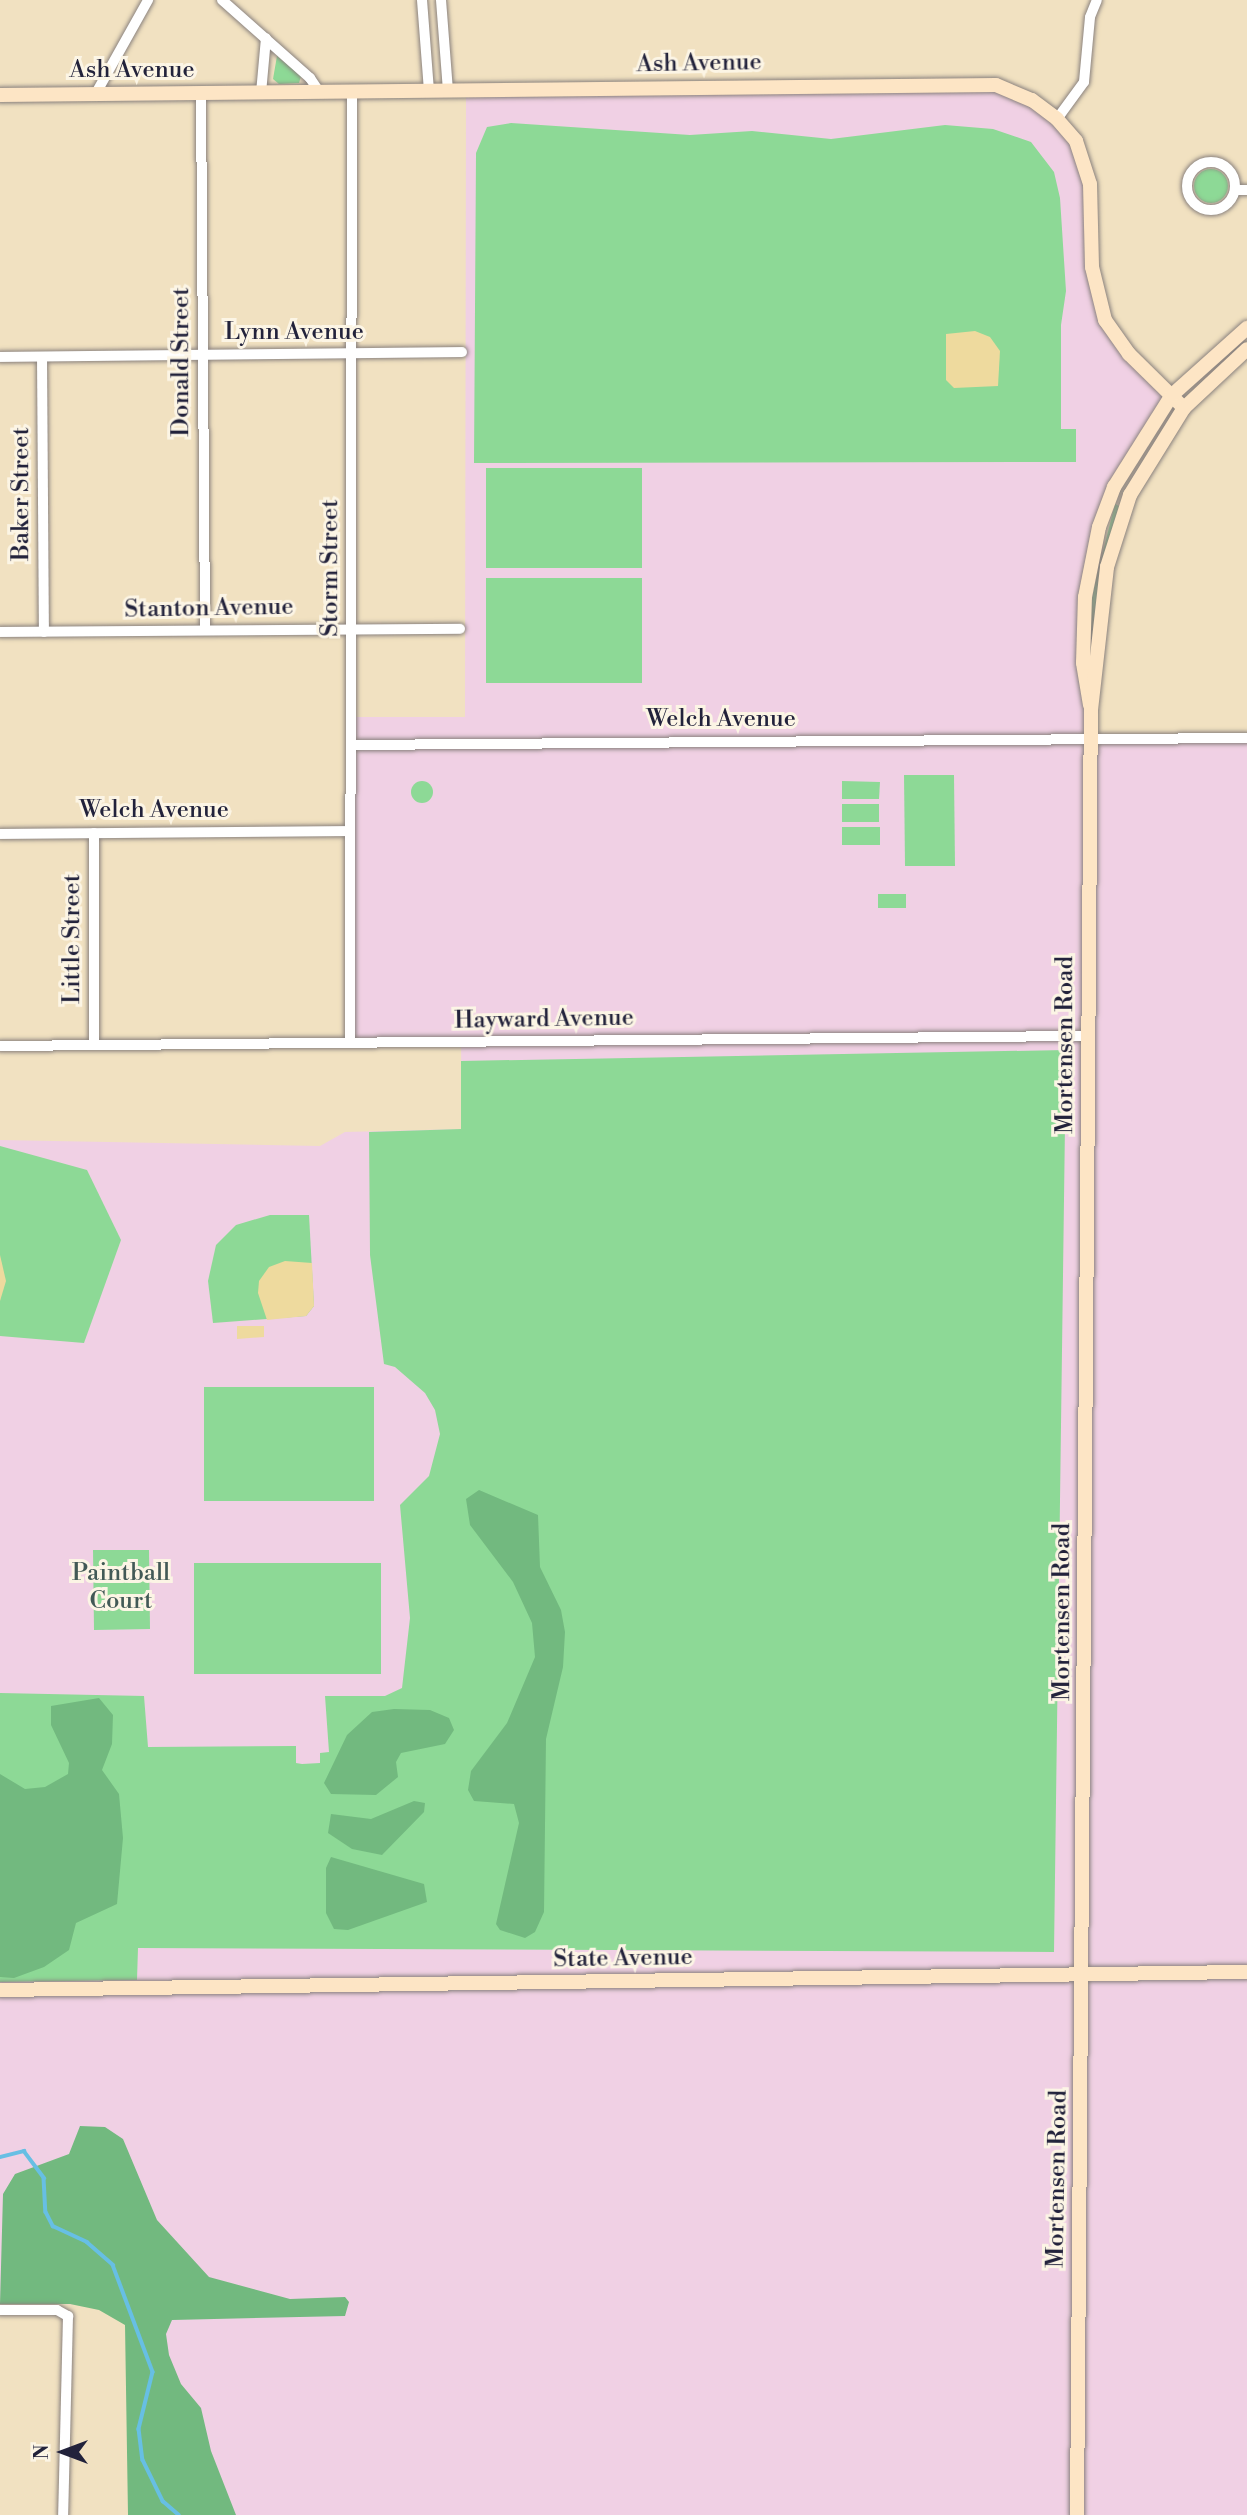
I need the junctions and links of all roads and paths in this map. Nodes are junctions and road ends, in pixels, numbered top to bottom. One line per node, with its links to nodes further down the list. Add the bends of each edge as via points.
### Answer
1 (148, 0): 12 (street)
2 (222, 0): 6 (street)
3 (422, 0): 8 (street)
4 (441, 0): 7 (street)
5 (1097, 0): 15 (street, via 1090,18 1084,82)
6 (266, 38): 10 (street); 11 (street)
7 (448, 90): 8 (street, Ash Avenue); 15 (street, Ash Avenue, via 986,84 1020,93)
8 (429, 91): 9 (street, Ash Avenue)
9 (352, 92): 11 (street, Ash Avenue); 21 (street, Storm Street)
10 (261, 93): 11 (street, Ash Avenue); 13 (street, Ash Avenue)
11 (320, 93)
12 (95, 94): 13 (street, Ash Avenue); 14 (street, Ash Avenue)
13 (201, 94): 22 (street, Donald Street)
14 (0, 95)
15 (1057, 119): 25 (street, Ash Avenue, via 1076,141 1089,175 1092,267 1105,320 1129,354)
16 (1235, 190): 16 (street, via 1222,208 1207,210 1189,197 1187,182 1196,168 1211,162 1231,174); 17 (street)
17 (1247, 190)
18 (1247, 328): 25 (street, Mortensen Road)
19 (1247, 349): 26 (street, Mortensen Road)
20 (462, 352): 21 (street, Lynn Avenue)
21 (352, 354): 22 (street, Lynn Avenue); 27 (street, Storm Street)
22 (203, 355): 24 (street, Lynn Avenue); 29 (street, Donald Street)
23 (0, 357): 24 (street, Lynn Avenue)
24 (42, 357): 31 (street, Baker Street)
25 (1171, 395): 26 (street, Ash Avenue); 32 (street, Mortensen Road, via 1114,487 1099,527 1085,597 1083,663)
26 (1184, 408): 32 (street, Mortensen Road, via 1130,495 1107,567)
27 (352, 629): 28 (street, Stanton Avenue); 29 (street, Stanton Avenue); 35 (street, Storm Street)
28 (460, 629)
29 (205, 630): 31 (street, Stanton Avenue)
30 (0, 632): 31 (street, Stanton Avenue)
31 (44, 632)
32 (1091, 710): 33 (street, Mortensen Road)
33 (1090, 738): 34 (street, Welch Avenue); 35 (street, Welch Avenue); 39 (street, Mortensen Road)
34 (1247, 738)
35 (352, 745): 36 (street, Storm Street)
36 (351, 831): 37 (street, Welch Avenue); 40 (street, Storm Street)
37 (94, 833): 38 (street, Welch Avenue); 42 (street, Little Street)
38 (0, 834)
39 (1089, 1036): 40 (street, Hayward Avenue); 44 (street, Mortensen Road)
40 (350, 1043): 42 (street, Hayward Avenue)
41 (0, 1045): 42 (street, Hayward Avenue)
42 (94, 1045)
43 (1247, 1972): 44 (street, State Avenue)
44 (1084, 1973): 45 (street, State Avenue); 48 (street, Mortensen Road)
45 (0, 1990)
46 (0, 2310): 47 (street, via 66,2313)
47 (63, 2515)
48 (1077, 2515)

